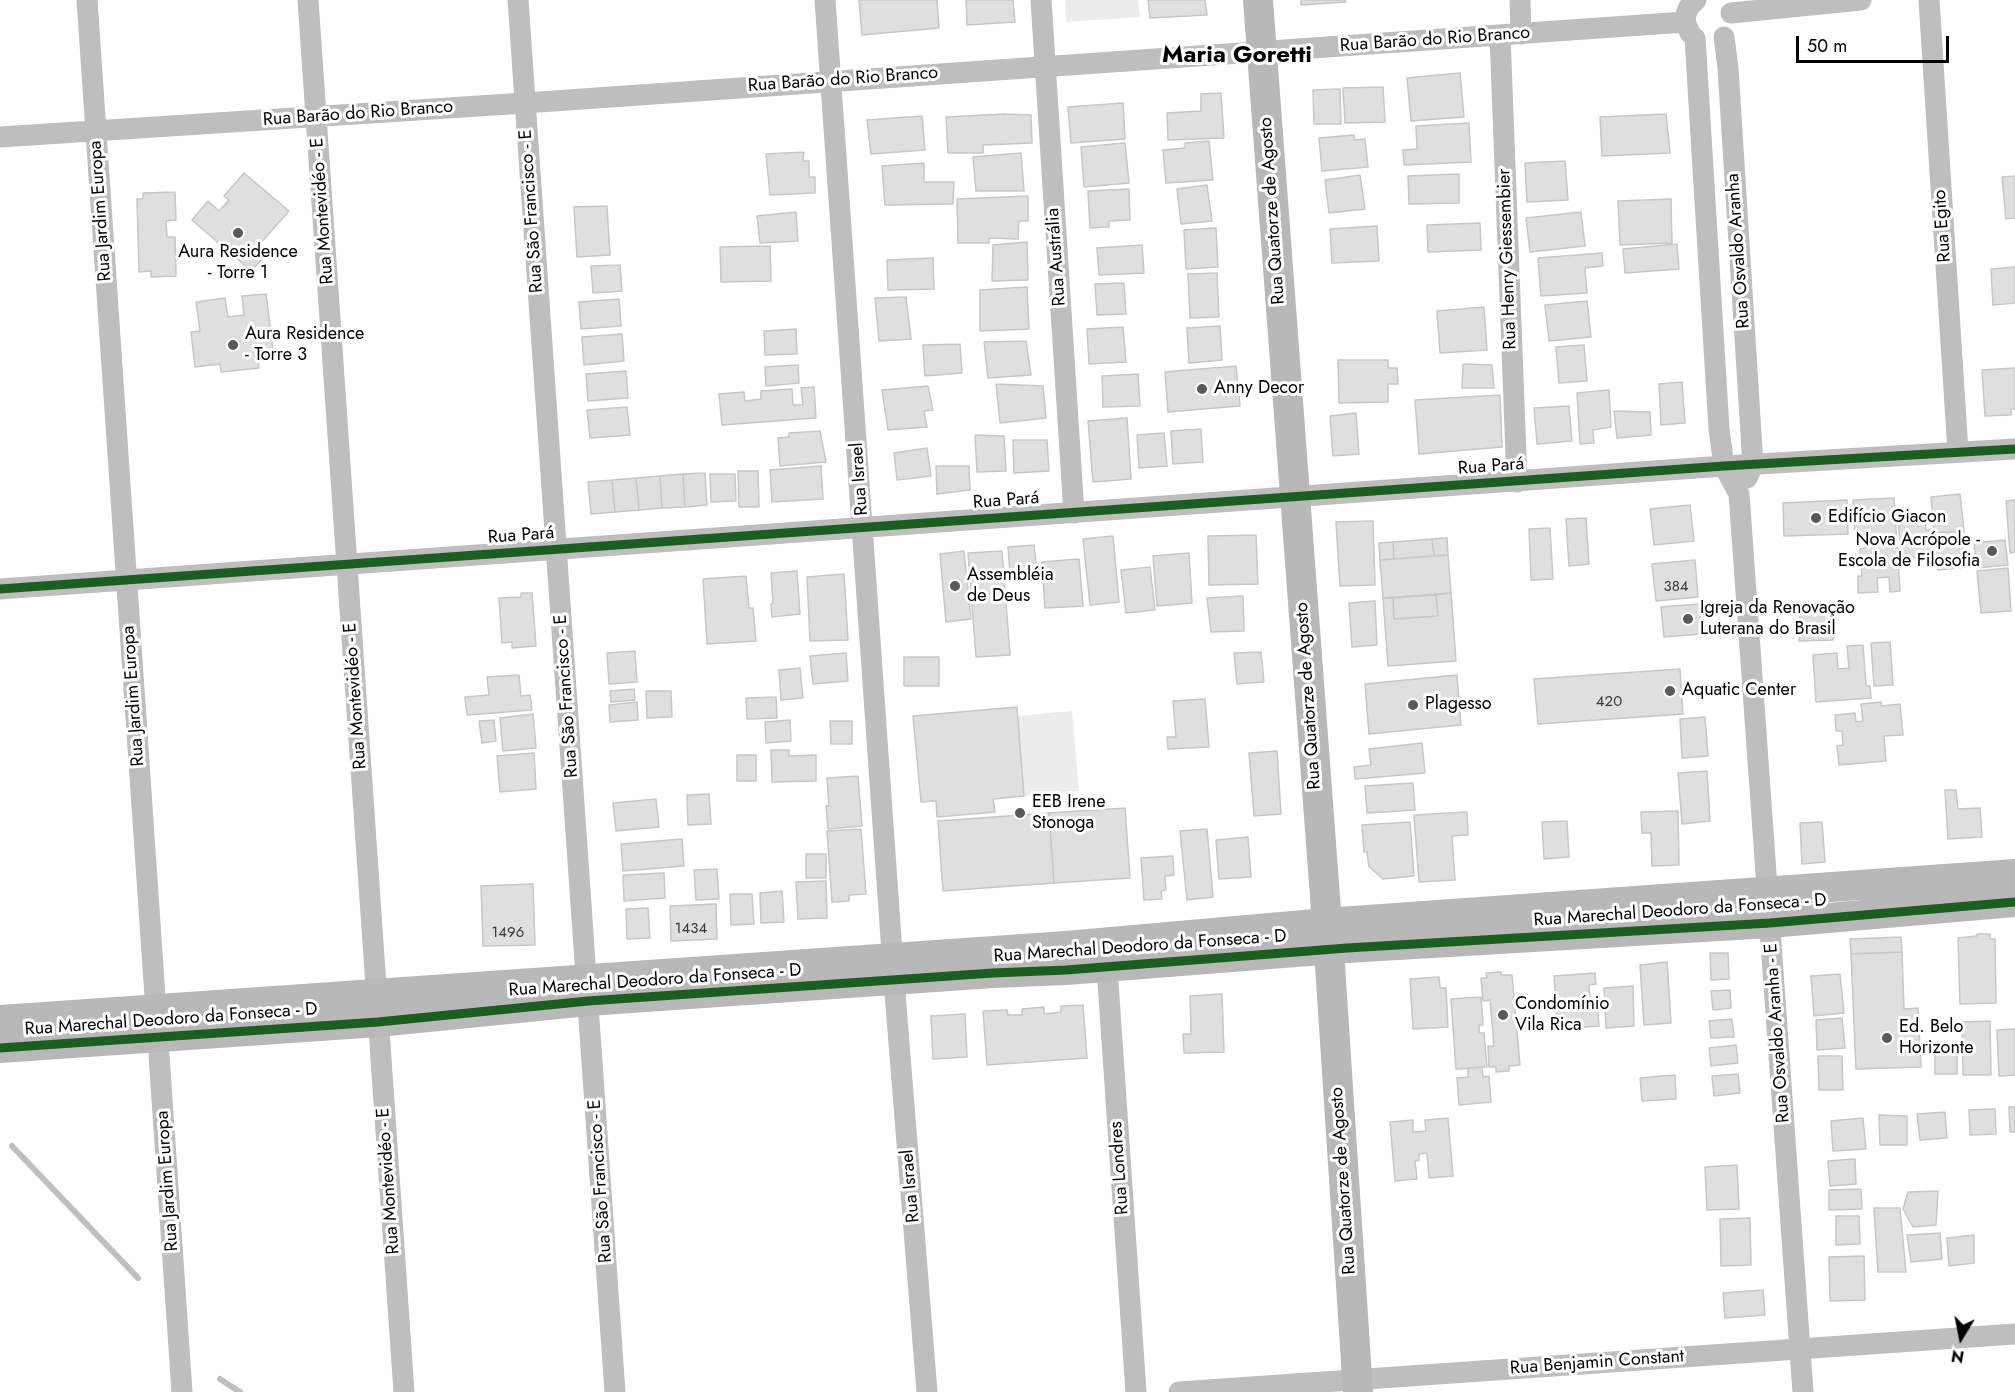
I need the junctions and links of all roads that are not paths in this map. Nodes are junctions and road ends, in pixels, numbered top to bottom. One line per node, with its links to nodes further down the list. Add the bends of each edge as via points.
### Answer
1 (87, 0): 20 (street, Rua Jardim Europa)
2 (308, 0): 19 (street, Rua Montevidéo - E)
3 (518, 0): 18 (street, Rua São Francisco - E)
4 (825, 0): 17 (street, Rua Israel)
5 (1041, 0): 16 (street, Rua Austrália)
6 (1258, 0): 15 (street, Rua Quatorze de Agosto)
7 (1520, 0): 13 (street, Rua Henry Giessembier)
8 (1695, 0): 12 (street, via 1689,7)
9 (1861, 0): 11 (street)
10 (1929, 0): 29 (street, Rua Egito)
11 (1725, 4): 14 (street, via 1732,23)
12 (1690, 30): 13 (street, Rua Barão do Rio Branco); 14 (street, Rua Barão do Rio Branco, via 1705,42); 22 (street, Rua Osvaldo Aranha)
13 (1510, 34): 15 (street, Rua Barão do Rio Branco); 32 (street, Rua Henry Giessembier)
14 (1724, 37): 21 (street, Rua Osvaldo Aranha)
15 (1262, 52): 16 (street, Rua Barão do Rio Branco); 34 (street, Rua Quatorze de Agosto)
16 (1045, 66): 17 (street, Rua Barão do Rio Branco); 35 (street, Rua Austrália)
17 (830, 81): 18 (street, Rua Barão do Rio Branco); 36 (street, Rua Israel)
18 (525, 103): 19 (street, Rua Barão do Rio Branco); 37 (street, Rua São Francisco - E)
19 (316, 117): 20 (street, Rua Barão do Rio Branco); 38 (street, Rua Montevidéo - E)
20 (96, 132): 23 (street, Rua Barão do Rio Branco); 39 (street, Rua Jardim Europa)
21 (1732, 135): 22 (street); 24 (street, Rua Osvaldo Aranha)
22 (1700, 136): 25 (street, Rua Osvaldo Aranha)
23 (0, 137)
24 (1739, 252): 25 (street); 26 (street, Rua Osvaldo Aranha)
25 (1709, 253): 27 (street, Rua Osvaldo Aranha)
26 (1745, 357): 27 (street); 30 (street, Rua Osvaldo Aranha)
27 (1715, 359): 31 (street, Rua Osvaldo Aranha)
28 (2015, 449): 29 (street, Rua Pará)
29 (1958, 452): 30 (street, Rua Pará)
30 (1753, 465): 31 (street, Rua Pará); 33 (street, Rua Osvaldo Aranha - E)
31 (1724, 466): 32 (street, Rua Pará); 33 (street, Rua Osvaldo Aranha - E)
32 (1517, 482): 34 (street, Rua Pará)
33 (1739, 494): 42 (street, Rua Osvaldo Aranha - E)
34 (1294, 498): 35 (street, Rua Pará); 46 (street, Rua Quatorze de Agosto)
35 (1074, 513): 36 (street, Rua Pará)
36 (863, 528): 37 (street, Rua Pará); 48 (street, Rua Israel)
37 (556, 550): 38 (street, Rua Pará); 49 (street, Rua São Francisco - E)
38 (347, 564): 39 (street, Rua Pará); 50 (street, Rua Montevidéo - E)
39 (126, 580): 40 (street, Rua Pará); 52 (street, Rua Jardim Europa)
40 (0, 589)
41 (2015, 874): 43 (street, Rua Marechal Deodoro da Fonseca - D)
42 (1768, 891): 43 (street, Rua Marechal Deodoro da Fonseca - D); 45 (street, Rua Osvaldo Aranha - E); 46 (street, Rua Marechal Deodoro da Fonseca - D, via 1363,921)
43 (1979, 891): 44 (street, Rua Marechal Deodoro da Fonseca - D); 45 (street, Rua Marechal Deodoro da Fonseca - D)
44 (2015, 902)
45 (1770, 923): 46 (street, Rua Marechal Deodoro da Fonseca - D); 55 (street, Rua Osvaldo Aranha - E)
46 (1326, 940): 47 (street, Rua Marechal Deodoro da Fonseca - D); 56 (street, Rua Quatorze de Agosto)
47 (1106, 955): 48 (street, Rua Marechal Deodoro da Fonseca - D); 61 (street, Rua Londres)
48 (894, 969): 49 (street, Rua Marechal Deodoro da Fonseca - D); 60 (street, Rua Israel)
49 (587, 990): 50 (street, Rua Marechal Deodoro da Fonseca - D); 59 (street, Rua São Francisco - E)
50 (378, 1008): 52 (street, Rua Marechal Deodoro da Fonseca - D); 58 (street, Rua Montevidéo - E)
51 (0, 1020): 52 (street, Rua Marechal Deodoro da Fonseca - D)
52 (157, 1023): 53 (street, Rua Marechal Deodoro da Fonseca - D); 57 (street, Rua Jardim Europa)
53 (0, 1048)
54 (2015, 1334): 55 (street, Rua Benjamin Constant)
55 (1800, 1349): 56 (street, Rua Benjamin Constant); 63 (street, Rua Osvaldo Aranha - E)
56 (1357, 1386): 62 (street, Rua Benjamin Constant)
57 (182, 1392)
58 (404, 1392)
59 (615, 1392)
60 (927, 1392)
61 (1136, 1392)
62 (1179, 1392)
63 (1803, 1392)

